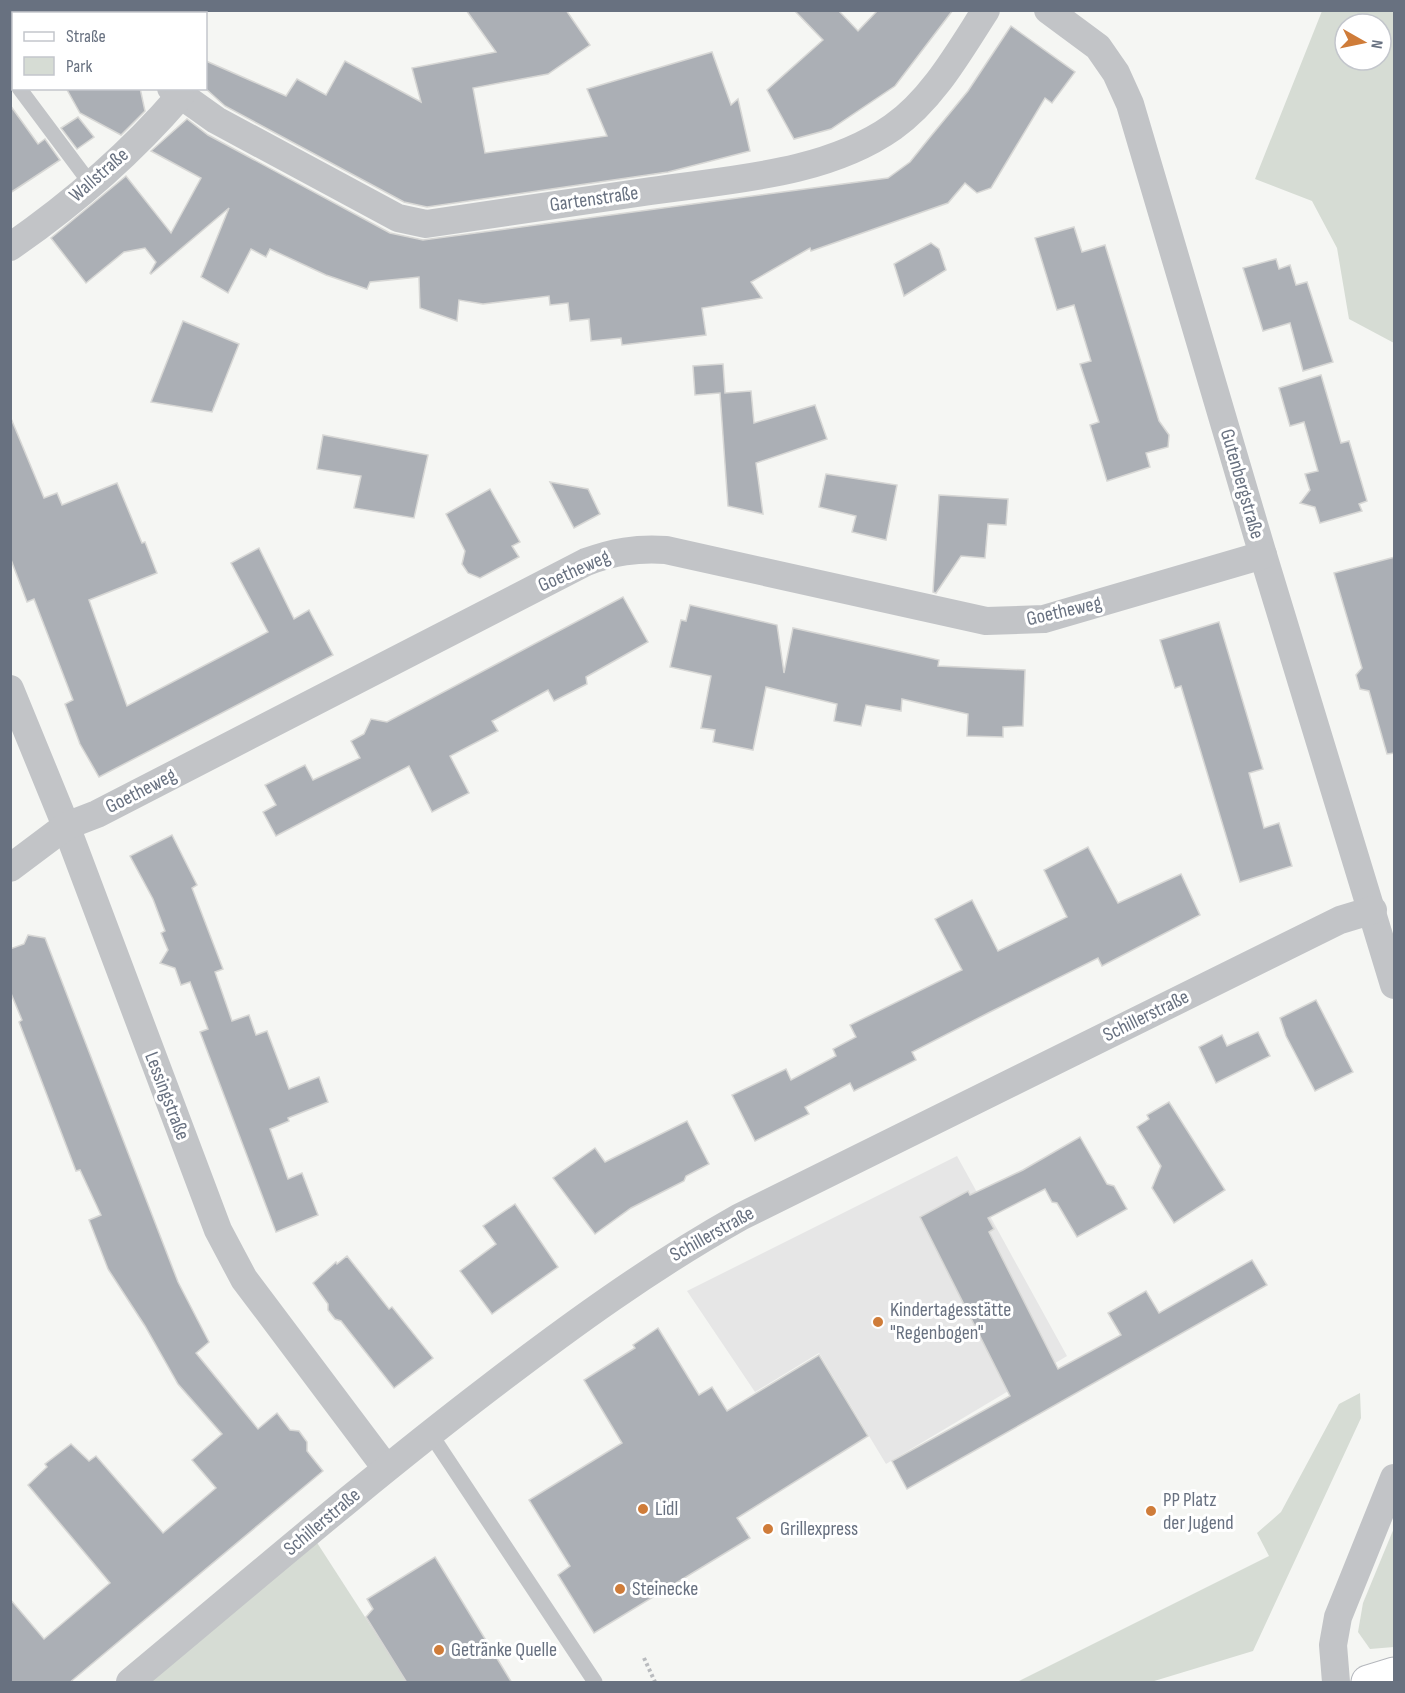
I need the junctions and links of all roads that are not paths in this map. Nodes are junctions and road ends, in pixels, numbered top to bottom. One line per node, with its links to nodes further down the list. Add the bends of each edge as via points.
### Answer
1 (987, 10): 4 (street, Gartenstraße, via 932,87 896,125 866,145 792,168 721,181 426,224 398,218 216,120)
2 (1048, 10): 7 (street, Gutenbergstraße, via 1098,47 1130,104)
3 (20, 90): 5 (lane)
4 (175, 92): 5 (street, Wallstraße, via 142,138)
5 (90, 183): 6 (street, Wallstraße, via 44,224)
6 (10, 247)
7 (1263, 555): 9 (street, Goetheweg, via 1054,616 1015,622 986,621 666,550 625,550 586,562 97,814); 12 (street, Gutenbergstraße)
8 (10, 689): 9 (street, Lessingstraße)
9 (66, 826): 10 (street, via 26,839); 11 (street, Goetheweg); 15 (street, Lessingstraße, via 218,1230 244,1279)
10 (10, 838)
11 (10, 868)
12 (1372, 910): 13 (street, Gutenbergstraße); 14 (street, Schillerstraße, via 1340,920 719,1228 589,1311)
13 (1395, 985)
14 (430, 1433): 15 (street, Schillerstraße); 19 (lane)
15 (386, 1468): 18 (street, Schillerstraße)
16 (1395, 1478): 20 (street, via 1338,1617 1333,1645)
17 (1395, 1674): 21 (main road)
18 (130, 1683)
19 (595, 1683)
20 (1336, 1683)
21 (1368, 1683)

